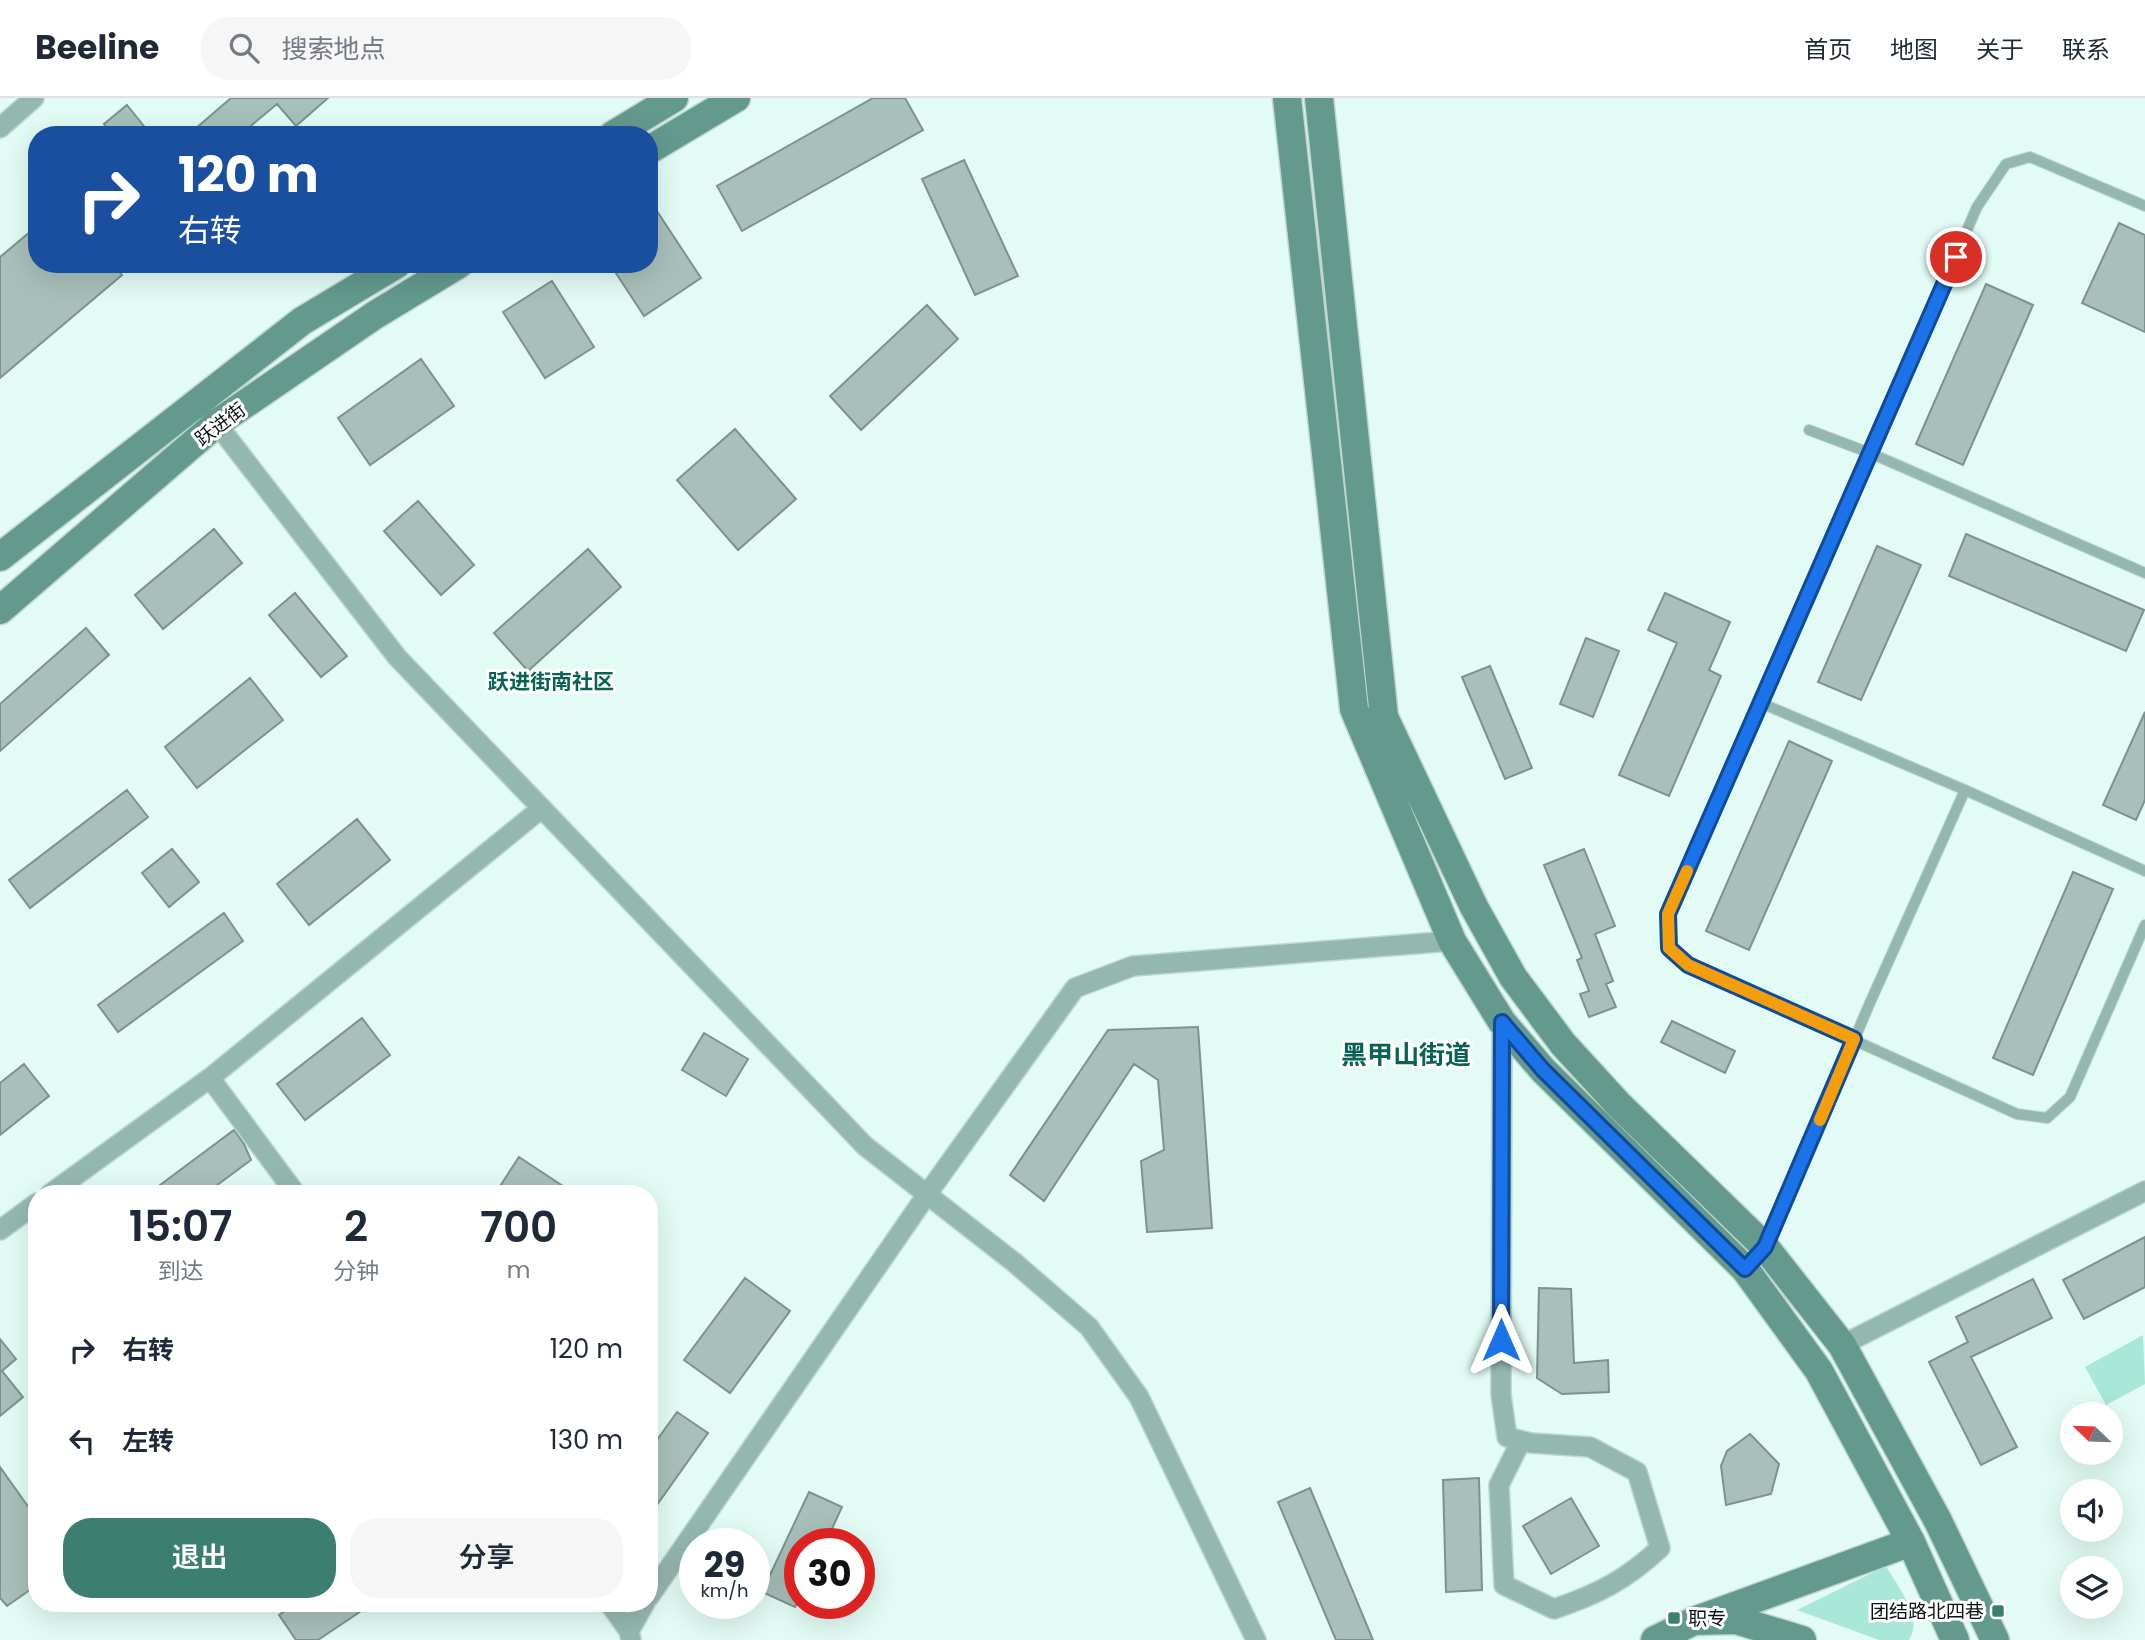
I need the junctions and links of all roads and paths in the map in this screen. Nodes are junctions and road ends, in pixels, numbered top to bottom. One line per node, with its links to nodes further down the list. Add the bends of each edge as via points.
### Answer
1 (34, 98): 7 (street)
2 (674, 98): 6 (street)
3 (736, 98): 8 (street)
4 (1287, 98): 26 (street, via 1354,709)
5 (1319, 98): 36 (street, via 1384,718 1474,907 1513,977 1563,1044)
6 (628, 126)
7 (0, 128)
8 (658, 145)
9 (2145, 206): 15 (lane, via 2030,157 2006,164 1977,207)
10 (382, 273): 12 (street, 跃进街, via 302,321)
11 (444, 273): 13 (street, 跃进街, via 374,315)
12 (199, 401): 13 (street); 16 (street, 跃进街)
13 (217, 424): 17 (street, 跃进街); 23 (street, via 397,657)
14 (1809, 430): 15 (lane)
15 (1870, 453): 19 (lane); 21 (lane)
16 (95, 482): 17 (street, via 111,481 121,495); 18 (street, 跃进街)
17 (114, 512): 20 (street, 跃进街)
18 (0, 557)
19 (2145, 573)
20 (0, 610)
21 (1761, 703): 22 (lane); 28 (lane, via 1668,914 1669,948 1688,965)
22 (1965, 790): 24 (lane); 28 (lane)
23 (542, 807): 29 (street); 33 (street, via 865,1146)
24 (2145, 871)
25 (2145, 925): 28 (lane, via 2070,1097 2048,1118 2017,1114)
26 (1452, 941): 27 (street); 33 (street, via 1133,966 1075,988)
27 (1502, 1022): 36 (street, via 1543,1070); 38 (street, via 1501,1395 1507,1437)
28 (1854, 1039): 36 (lane)
29 (210, 1077): 30 (street); 31 (street)
30 (62, 1185)
31 (289, 1185)
32 (2145, 1191): 37 (street)
33 (928, 1193): 40 (street); 46 (street, via 1089,1327 1139,1397)
34 (28, 1210): 35 (street)
35 (0, 1230)
36 (1755, 1258): 37 (street); 39 (street)
37 (1842, 1345): 49 (street, via 1938,1521)
38 (1521, 1441): 38 (street, via 1590,1447 1637,1472 1660,1548 1636,1571 1554,1609 1504,1585 1499,1485)
39 (1911, 1542): 43 (street); 44 (street)
40 (658, 1584)
41 (615, 1612): 45 (street)
42 (641, 1612): 45 (street)
43 (1694, 1622): 47 (street); 48 (street, via 1736,1620)
44 (1946, 1634)
45 (630, 1636)
46 (1256, 1640)
47 (1655, 1640)
48 (1802, 1640)
49 (1995, 1640)

